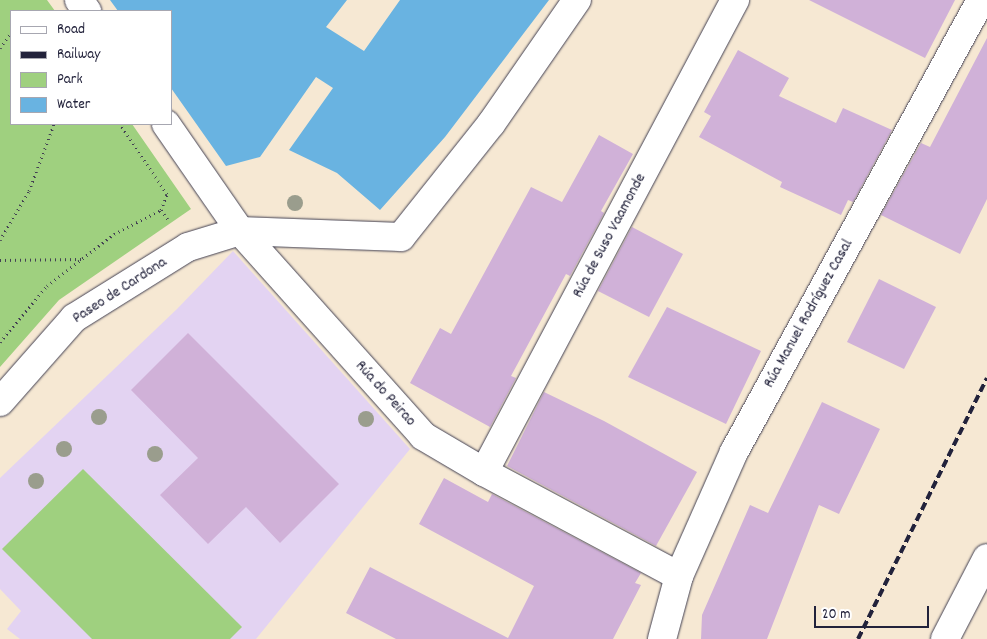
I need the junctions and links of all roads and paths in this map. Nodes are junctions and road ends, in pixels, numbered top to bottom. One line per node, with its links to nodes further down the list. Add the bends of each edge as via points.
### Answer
1 (577, 0): 9 (street, via 491,124 401,237)
2 (736, 0): 15 (street, Rúa de Suso Vaamonde)
3 (981, 0): 17 (street, Rúa Manuel Rodríguez Casal, via 734,452)
4 (10, 33): 5 (path)
5 (0, 48)
6 (54, 125): 10 (path, via 28,191)
7 (121, 125): 11 (path, via 168,194 161,210 114,234)
8 (167, 125): 9 (street, Rúa do Peirao)
9 (240, 231): 14 (street, Paseo de Cardona, via 188,248 74,318); 15 (street, Rúa do Peirao, via 422,436)
10 (0, 240)
11 (83, 259): 12 (path); 13 (path, via 47,286)
12 (0, 260)
13 (0, 342)
14 (0, 402)
15 (484, 472): 17 (street, Rúa do Peirao)
16 (987, 558): 19 (street)
17 (679, 576): 18 (street, Rúa Manuel Rodríguez Casal)
18 (662, 639)
19 (944, 639)

